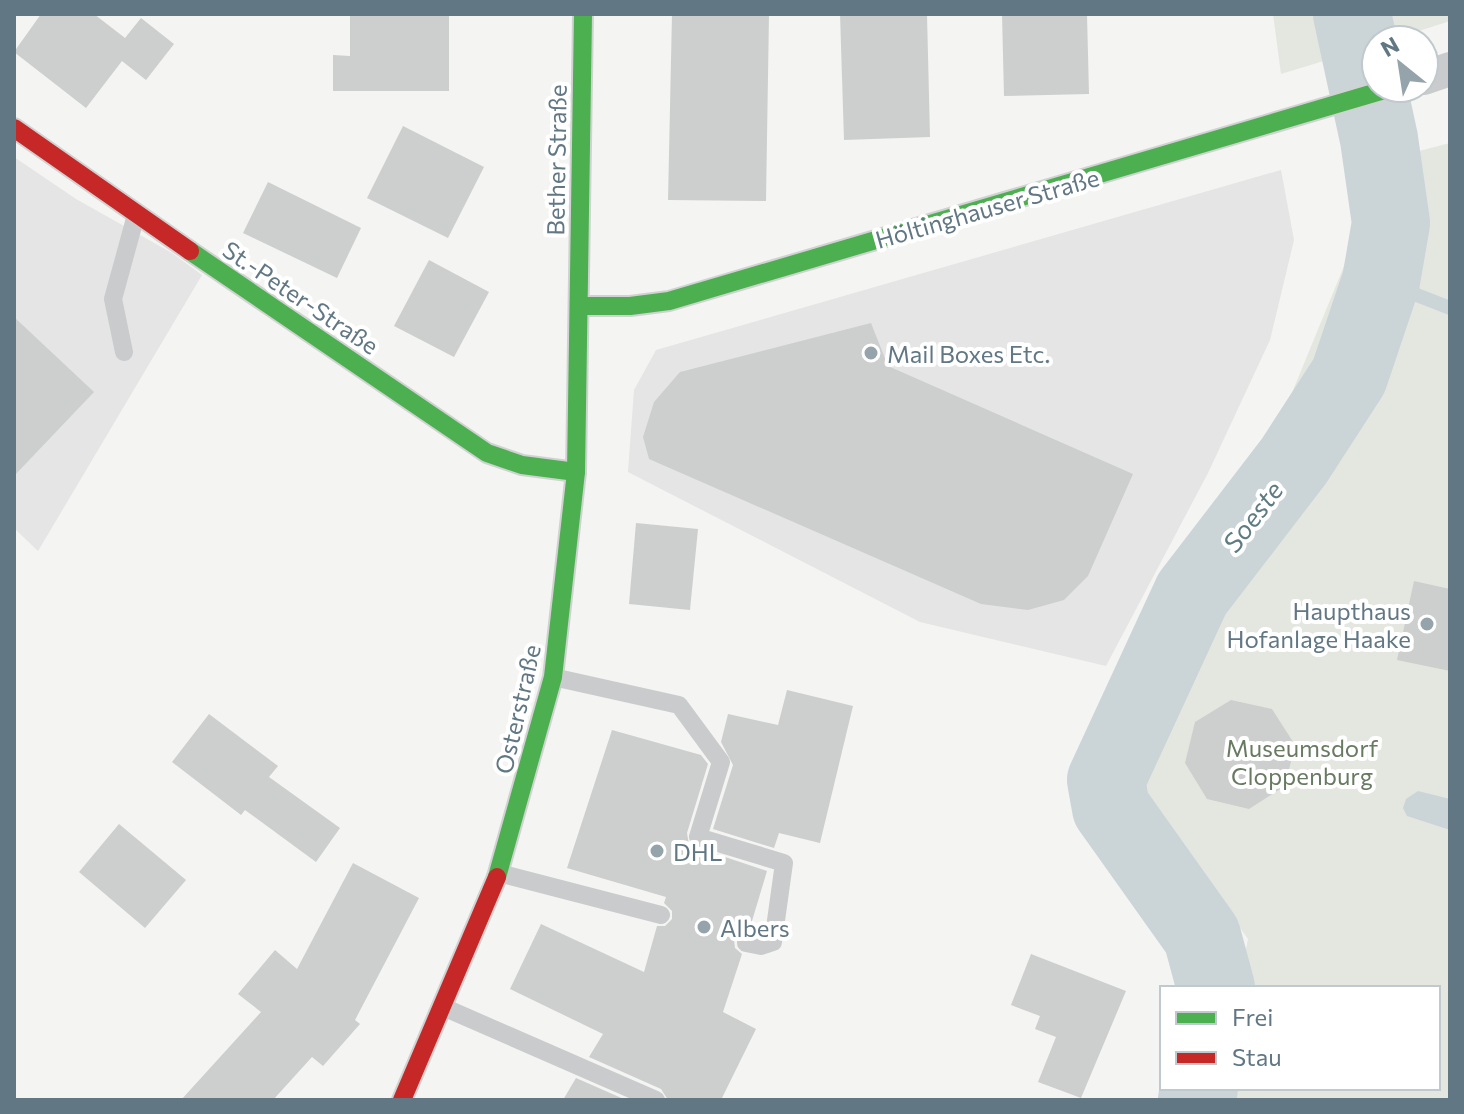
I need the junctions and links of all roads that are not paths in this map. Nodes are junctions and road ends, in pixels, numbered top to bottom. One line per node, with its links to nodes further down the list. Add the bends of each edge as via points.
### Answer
1 (583, 14): 5 (street, Bether Straße)
2 (1360, 97): 5 (street, Höltinghauser Straße, via 669,301)
3 (14, 128): 4 (street, St.-Peter-Straße)
4 (136, 215): 6 (lane, via 113,299); 7 (street, St.-Peter-Straße, via 487,453 522,465)
5 (579, 306): 7 (street, Osterstraße)
6 (124, 352)
7 (576, 472): 8 (street, Osterstraße)
8 (553, 677): 9 (street, Osterstraße); 11 (lane, via 679,705 721,762 698,837 784,863 773,942)
9 (499, 873): 10 (lane); 12 (street, Osterstraße)
10 (661, 915)
11 (746, 943)
12 (443, 1007): 13 (street, Osterstraße); 14 (lane)
13 (402, 1100)
14 (656, 1100)

